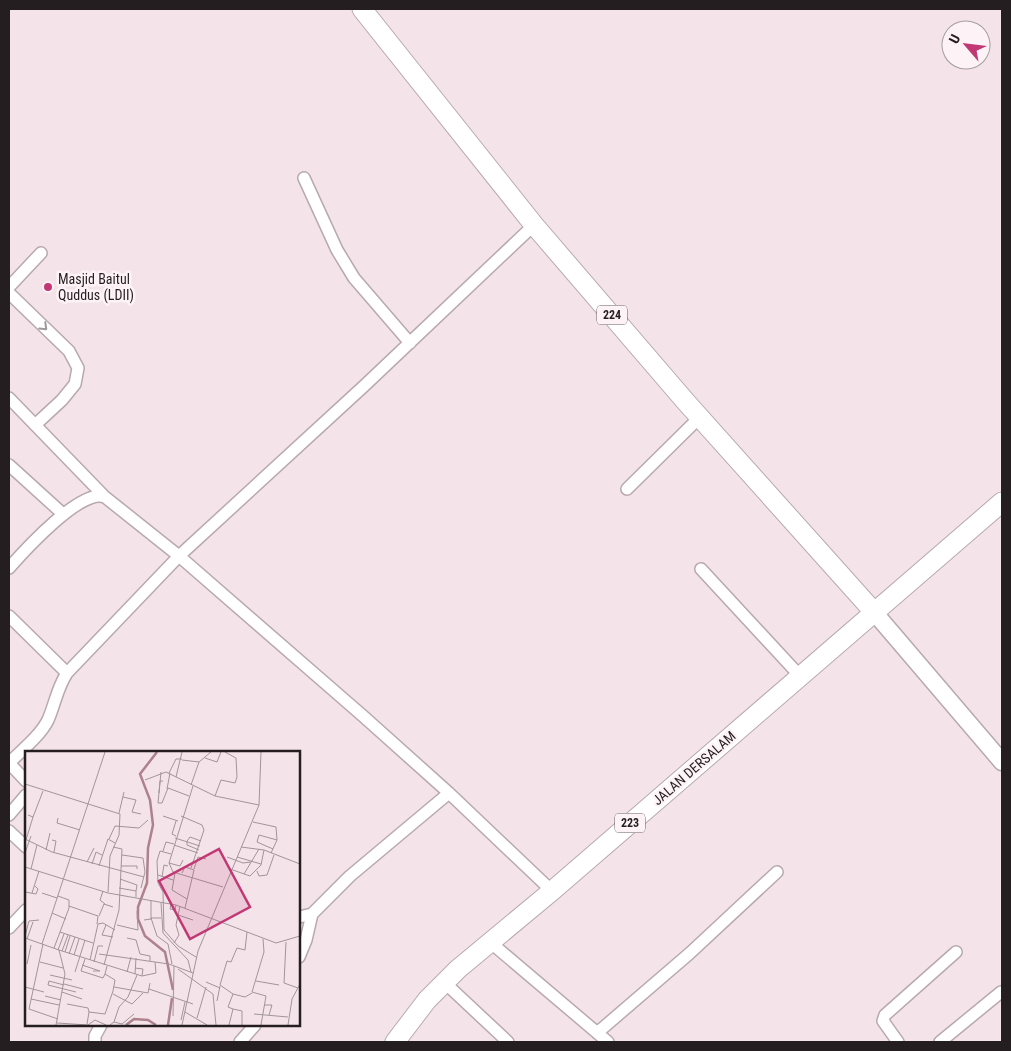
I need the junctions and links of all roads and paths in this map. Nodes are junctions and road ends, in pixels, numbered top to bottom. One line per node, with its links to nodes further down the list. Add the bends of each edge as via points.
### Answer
1 (362, 9): 3 (main road, 224)
2 (304, 178): 7 (street, via 337,250 354,278)
3 (534, 225): 7 (street); 9 (main road, 224)
4 (40, 253): 5 (street)
5 (9, 287)
6 (9, 293): 10 (street, one-way to 10, via 69,351 78,368 75,384)
7 (410, 342): 16 (street)
8 (9, 398): 10 (street)
9 (700, 417): 12 (street); 19 (main road, 224)
10 (35, 425): 13 (street)
11 (9, 466): 15 (street)
12 (627, 489)
13 (103, 495): 15 (street, via 88,498); 16 (street)
14 (1002, 502): 19 (main road, JALAN DERSALAM)
15 (63, 514): 17 (street)
16 (179, 556): 21 (street); 26 (street)
17 (9, 568)
18 (700, 569): 22 (street)
19 (874, 612): 22 (main road, JALAN DERSALAM / 223); 23 (main road)
20 (9, 616): 21 (street)
21 (67, 673): 24 (street, via 56,692 44,726)
22 (800, 676): 32 (main road, JALAN DERSALAM / 223)
23 (1002, 762)
24 (9, 763): 25 (street)
25 (25, 780)
26 (449, 793): 32 (street); 34 (street, via 350,876)
27 (25, 796): 28 (street)
28 (9, 815)
29 (9, 830): 30 (street)
30 (25, 846)
31 (777, 872): 44 (street)
32 (552, 891): 37 (main road, JALAN DERSALAM / 223)
33 (25, 911): 36 (street)
34 (312, 914): 35 (street); 39 (street)
35 (300, 917)
36 (9, 928)
37 (490, 942): 40 (main road, JALAN DERSALAM / 223); 44 (street)
38 (956, 952): 50 (street, via 884,1015 883,1021)
39 (300, 955)
40 (444, 982): 47 (main road, JALAN DERSALAM / 223); 48 (street)
41 (1001, 992): 51 (street)
42 (100, 1026): 45 (street)
43 (254, 1026): 46 (street)
44 (597, 1033): 49 (street)
45 (95, 1042)
46 (240, 1042)
47 (395, 1042)
48 (508, 1042)
49 (608, 1042)
50 (898, 1042)
51 (940, 1042)

